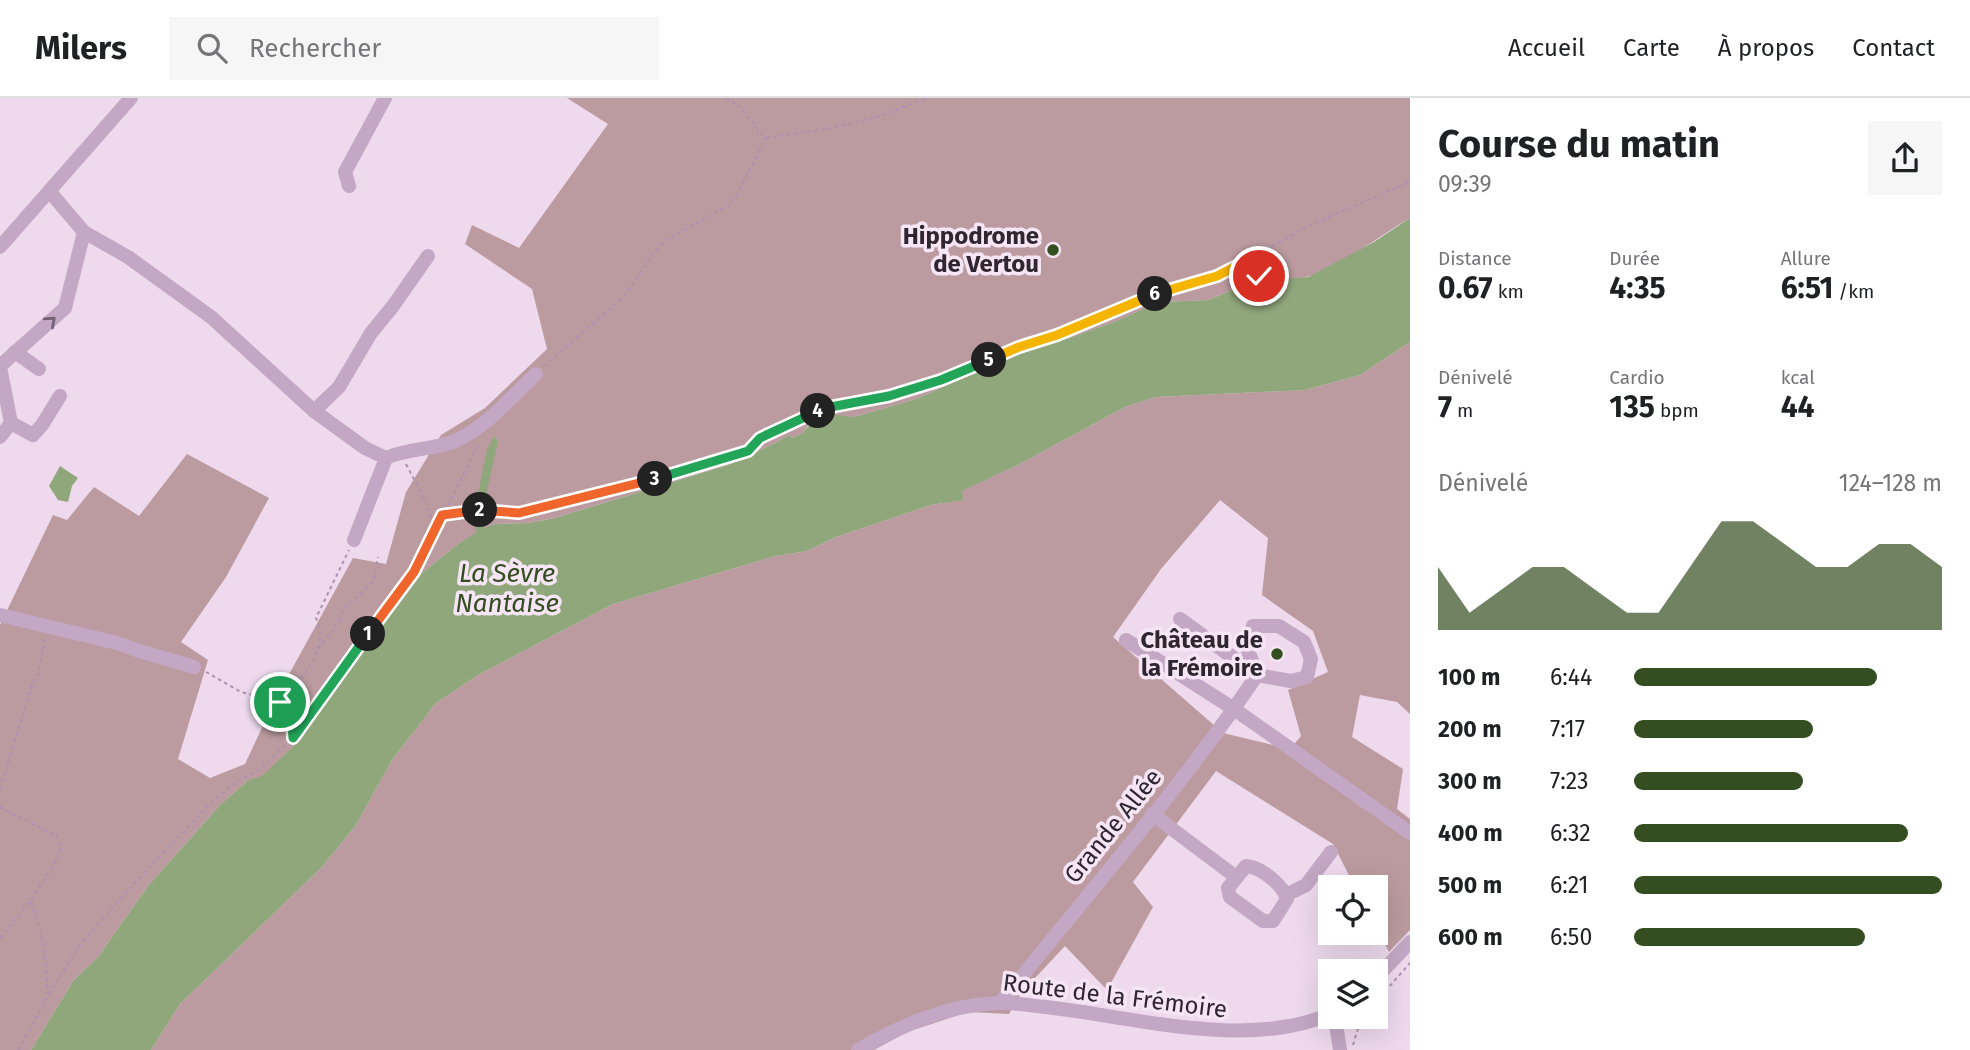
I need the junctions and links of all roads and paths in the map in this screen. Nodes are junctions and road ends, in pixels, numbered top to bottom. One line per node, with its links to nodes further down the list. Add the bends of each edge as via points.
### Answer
1 (131, 98): 8 (street)
2 (385, 98): 7 (street, via 345,172)
3 (726, 98): 5 (path, via 738,105)
4 (927, 98): 5 (path, via 827,130)
5 (766, 138): 17 (path, via 728,206 669,238 625,295)
6 (1410, 182): 12 (path, via 1312,224)
7 (348, 186)
8 (50, 192): 9 (street); 10 (street)
9 (84, 232): 14 (street, one-way to 9, via 65,308); 19 (street, via 128,257 211,317)
10 (0, 247)
11 (428, 256): 19 (street, via 371,333 339,387)
12 (1248, 260): 13 (path); 25 (path, via 1217,276 1146,296 941,380 825,408 760,438 748,451 736,455 519,513 476,510)
13 (1262, 279)
14 (15, 352): 15 (street); 16 (street)
15 (0, 367): 20 (street)
16 (39, 369)
17 (536, 374): 23 (street, via 477,430 453,442)
18 (60, 396): 20 (street, via 33,435)
19 (314, 411): 23 (street)
20 (11, 423): 22 (street)
21 (483, 436): 25 (path)
22 (0, 437)
23 (386, 458): 27 (street)
24 (403, 459): 26 (path, via 432,514)
25 (442, 515): 26 (path)
26 (434, 534): 38 (path, via 414,572)
27 (354, 540): 33 (path, via 316,618 321,633)
28 (378, 557): 33 (path, via 373,582 346,607)
29 (0, 615): 31 (street)
30 (1180, 620): 35 (street)
31 (48, 625): 34 (street); 39 (path, via 38,672)
32 (1126, 640): 37 (street)
33 (317, 650): 36 (path, via 300,682 280,702)
34 (194, 667): 36 (path, via 241,692)
35 (1257, 675): 35 (street, via 1291,681 1307,677 1311,659 1304,642 1279,626 1253,626 1246,645); 37 (street, Grande Allée)
36 (274, 701): 38 (path, via 292,721)
37 (1234, 709): 41 (street, Grande Allée); 42 (street)
38 (293, 738): 52 (path, via 256,772 214,800 139,877 80,945)
39 (0, 789)
40 (0, 807): 46 (path, via 57,836 61,846)
41 (1152, 814): 44 (street); 53 (street, Grande Allée)
42 (1410, 833)
43 (1331, 852): 45 (street, via 1306,885)
44 (1236, 877): 45 (street, via 1246,866 1254,867); 45 (street, via 1228,888 1230,897 1263,921 1273,921)
45 (1286, 895)
46 (30, 901): 47 (path); 52 (path, via 44,951)
47 (0, 938)
48 (1410, 942): 50 (street)
49 (1410, 963): 51 (path)
50 (1388, 965)
51 (1388, 988)
52 (48, 995): 57 (path)
53 (1001, 1002): 54 (street, Route de la Frémoire, via 1246,1034 1278,1032); 58 (street, Route de la Frémoire, via 911,1022)
54 (1318, 1021)
55 (1335, 1029): 59 (street)
56 (1358, 1029): 60 (path)
57 (19, 1050)
58 (858, 1050)
59 (1340, 1050)
60 (1352, 1050)

